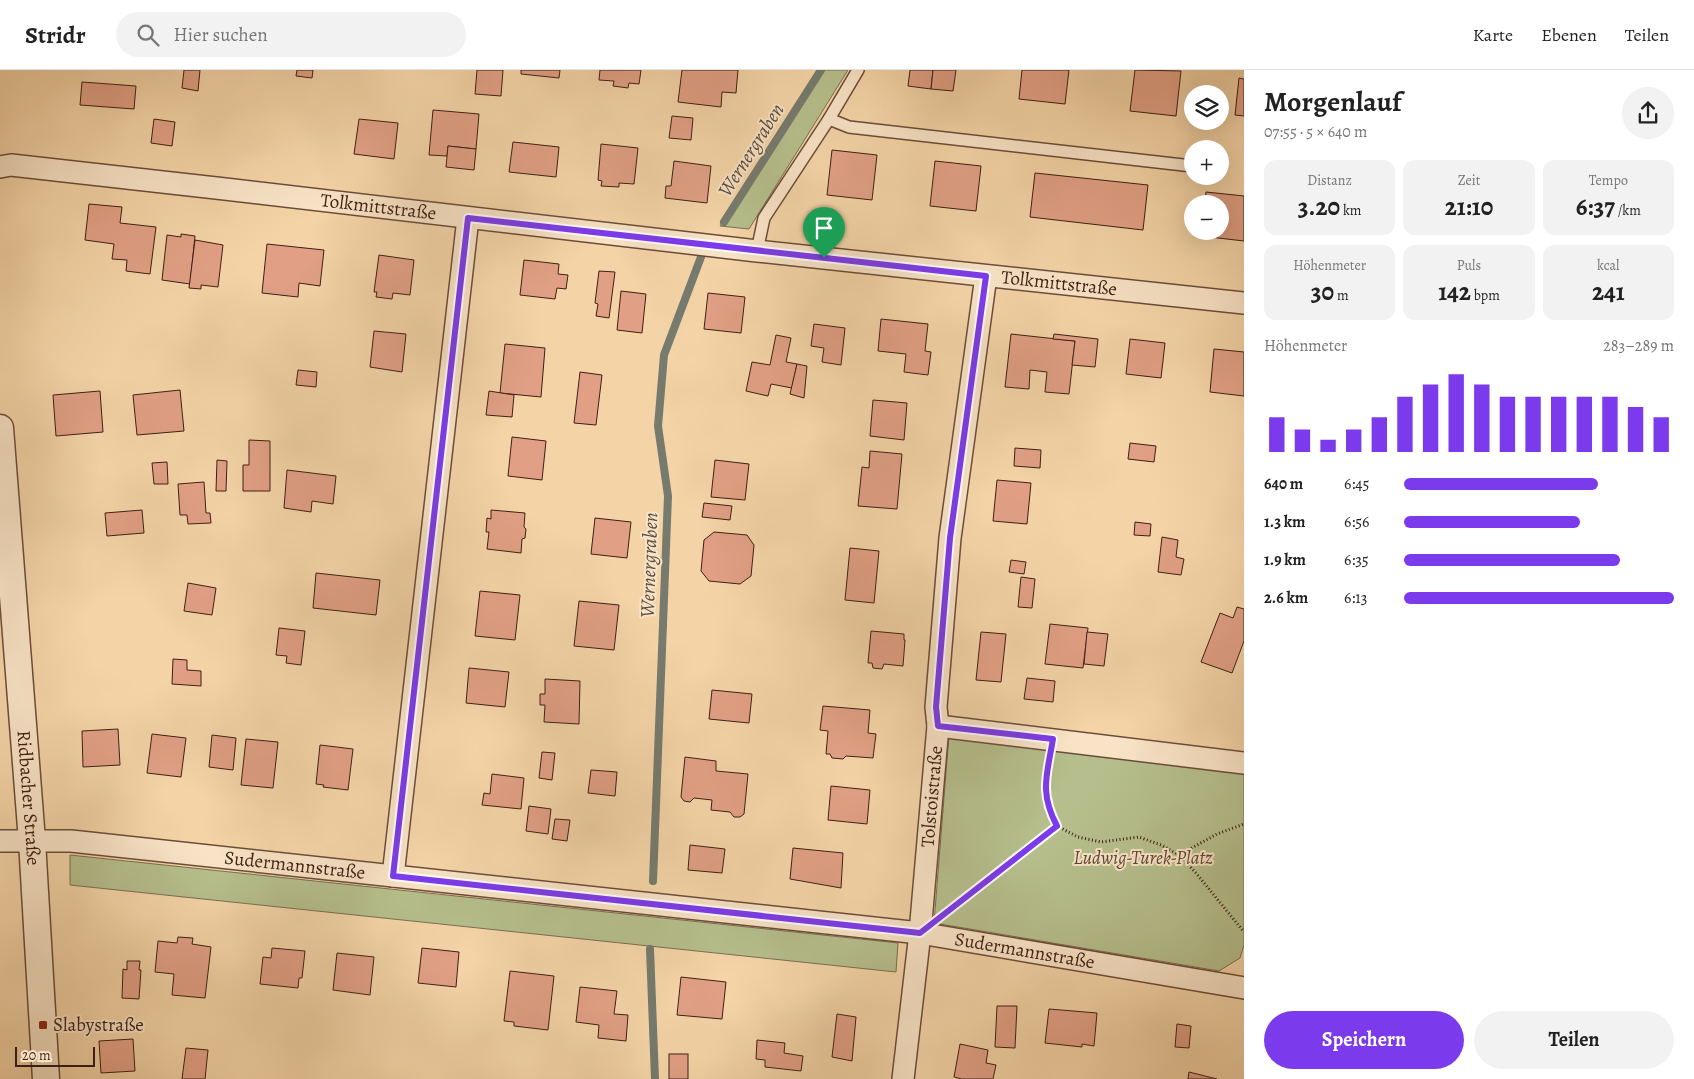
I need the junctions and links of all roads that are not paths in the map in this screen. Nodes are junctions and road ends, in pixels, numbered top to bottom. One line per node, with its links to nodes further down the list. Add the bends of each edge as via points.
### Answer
1 (858, 70): 2 (lane)
2 (829, 119): 3 (lane, via 849,126); 6 (lane, via 764,218)
3 (1184, 165)
4 (0, 167): 5 (street, Tolkmittstraße, via 17,166 225,188)
5 (468, 218): 6 (street, Tolkmittstraße); 14 (street)
6 (757, 251): 7 (street, Tolkmittstraße)
7 (986, 276): 8 (street, Tolkmittstraße); 10 (street, Tolstoistraße, via 950,538 936,707)
8 (1244, 304)
9 (0, 428): 13 (street, Ridbacher Straße)
10 (938, 726): 11 (street); 15 (street, Tolstoistraße)
11 (1244, 763)
12 (0, 841): 13 (street, Sudermannstraße)
13 (32, 841): 14 (street, Sudermannstraße, via 71,841); 17 (street, Ridbacher Straße)
14 (393, 876): 15 (street, Sudermannstraße)
15 (920, 933): 16 (street, Sudermannstraße); 18 (street, Tolstoistraße)
16 (1244, 988)
17 (46, 1079)
18 (903, 1079)

